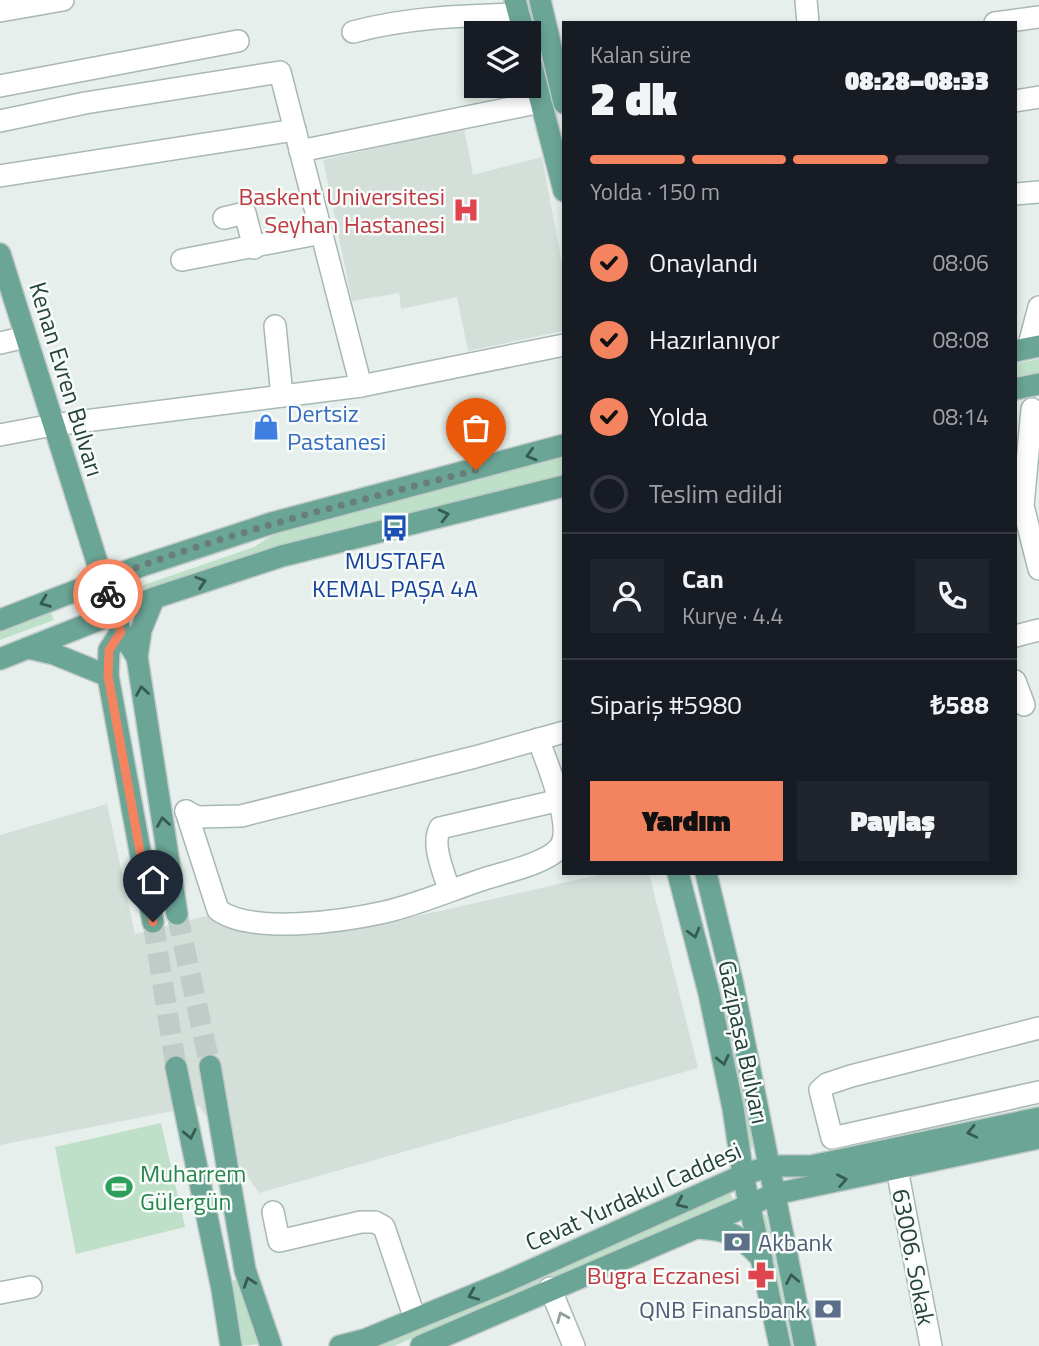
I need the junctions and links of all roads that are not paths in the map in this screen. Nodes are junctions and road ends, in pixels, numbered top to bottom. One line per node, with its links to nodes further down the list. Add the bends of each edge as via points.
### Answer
1 (63, 0): 4 (street)
2 (540, 0): 12 (main road)
3 (806, 0): 7 (street)
4 (0, 11)
5 (519, 16): 9 (street, via 433,16)
6 (1039, 18): 8 (street)
7 (808, 21)
8 (1013, 21)
9 (353, 32)
10 (239, 41): 11 (street)
11 (0, 86)
12 (562, 97)
13 (1039, 97): 15 (street)
14 (540, 98): 16 (main road)
15 (1017, 101)
16 (541, 102): 19 (street); 21 (main road)
17 (0, 121): 18 (street, via 280,72)
18 (295, 130): 19 (street); 20 (street)
19 (300, 150): 25 (street)
20 (0, 176)
21 (562, 183)
22 (1039, 192): 23 (street)
23 (1017, 194)
24 (224, 218): 26 (street, via 245,214)
25 (322, 233): 26 (street); 36 (street)
26 (254, 248): 28 (street)
27 (0, 254): 31 (main road, Kenan Evren Bulvarı)
28 (182, 260)
29 (1039, 307): 34 (street)
30 (275, 326): 38 (street)
31 (26, 338): 32 (street); 40 (main road, Kenan Evren Bulvarı)
32 (0, 343)
33 (562, 345): 36 (street)
34 (1027, 349)
35 (1039, 384): 37 (main road)
36 (361, 386): 38 (street)
37 (1017, 389)
38 (282, 397): 40 (street)
39 (1032, 409): 44 (street)
40 (53, 425): 41 (street); 46 (main road, Kenan Evren Bulvarı)
41 (0, 435)
42 (562, 446): 46 (main road, one-way to 46, via 272,523)
43 (562, 486): 47 (main road, one-way to 43, via 282,556)
44 (1026, 505): 45 (street)
45 (1039, 569)
46 (103, 580): 48 (main road, one-way to 48); 49 (main road, Kenan Evren Bulvarı)
47 (154, 598): 49 (main road); 53 (main road, via 141,630)
48 (0, 620)
49 (118, 623): 52 (main road); 53 (main road, Kenan Evren Bulvarı); 55 (main road, via 109,650)
50 (1039, 630): 51 (street)
51 (1017, 636)
52 (27, 648): 54 (main road); 55 (main road)
53 (137, 657): 66 (main road, one-way to 53)
54 (0, 659)
55 (108, 676): 67 (main road)
56 (1017, 686): 57 (street)
57 (1024, 705)
58 (562, 733): 59 (street)
59 (538, 739): 60 (street); 65 (street, via 241,816 197,817 186,811 218,910 228,917 253,924 314,922 386,912)
60 (560, 800): 61 (street); 65 (street, via 440,828 436,844)
61 (562, 827)
62 (562, 842): 65 (street, via 536,862)
63 (679, 875): 76 (main road, Gazipaşa Bulvarı, one-way to 76, via 709,993)
64 (706, 875): 74 (main road, Gazipaşa Bulvarı)
65 (449, 890)
66 (177, 914)
67 (153, 922)
68 (1039, 1028): 71 (street, via 851,1076 820,1090 832,1138)
69 (210, 1066): 87 (main road, one-way to 69, via 244,1270)
70 (176, 1067): 86 (main road, one-way to 86)
71 (1039, 1092)
72 (1039, 1118): 74 (main road, Cevat Yurdakul Caddesi, one-way to 74, via 811,1166)
73 (1039, 1138): 75 (main road, Cevat Yurdakul Caddesi)
74 (770, 1166): 76 (main road, Cevat Yurdakul Caddesi); 77 (main road, Gazipaşa Bulvarı)
75 (897, 1169): 77 (main road, Cevat Yurdakul Caddesi, one-way to 75); 93 (street, 63006. Sokak)
76 (743, 1175): 78 (main road, Gazipaşa Bulvarı); 85 (main road, Cevat Yurdakul Caddesi, one-way to 85)
77 (775, 1194): 78 (main road, Cevat Yurdakul Caddesi); 92 (main road, Gazipaşa Bulvarı, one-way to 77)
78 (750, 1203): 80 (main road, Cevat Yurdakul Caddesi); 81 (main road, Gazipaşa Bulvarı)
79 (273, 1212): 85 (street, via 279,1241 361,1222 384,1227)
80 (693, 1228): 81 (main road, via 735,1233); 83 (main road, Cevat Yurdakul Caddesi)
81 (762, 1259): 91 (main road, Gazipaşa Bulvarı)
82 (31, 1287): 84 (street)
83 (550, 1288): 89 (main road, Cevat Yurdakul Caddesi); 90 (street, one-way to 83)
84 (0, 1293)
85 (415, 1319): 88 (main road, Cevat Yurdakul Caddesi)
86 (231, 1346)
87 (271, 1346)
88 (340, 1346)
89 (421, 1346)
90 (575, 1346)
91 (780, 1346)
92 (805, 1346)
93 (931, 1346)

